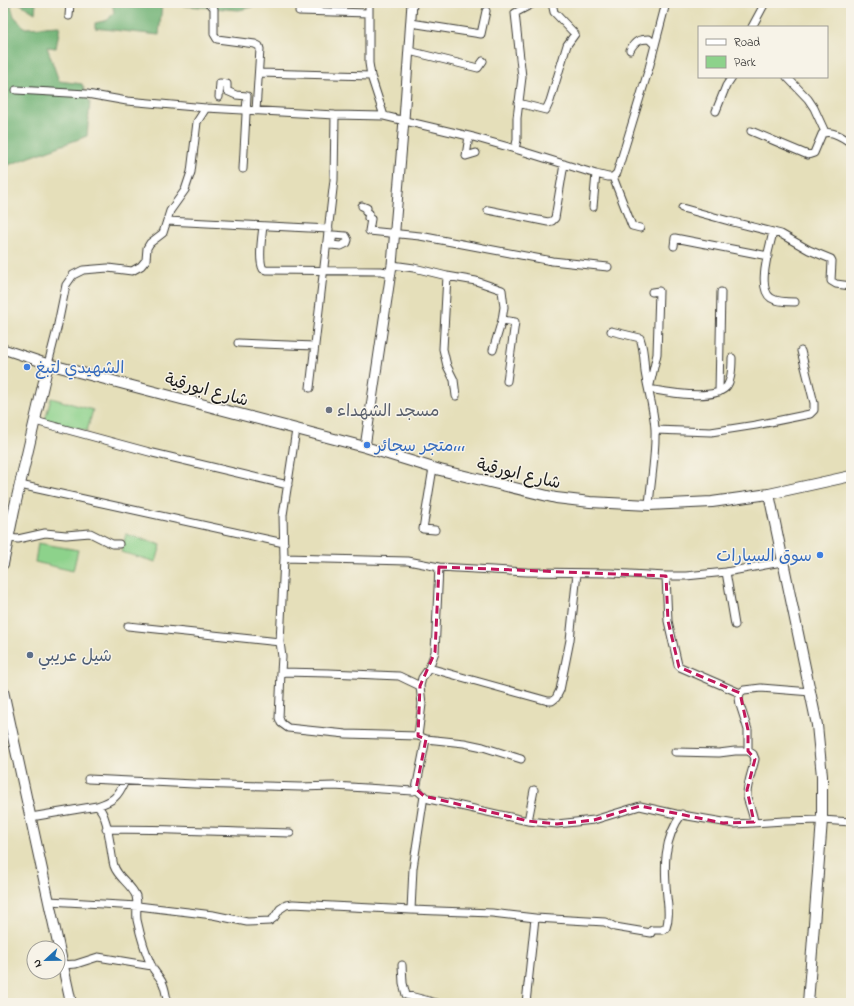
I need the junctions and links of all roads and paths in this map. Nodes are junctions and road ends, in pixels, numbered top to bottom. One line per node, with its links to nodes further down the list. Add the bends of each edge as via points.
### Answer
1 (70, 3): 12 (street)
2 (208, 3): 19 (street, via 214,8 214,34 217,39 259,46)
3 (370, 3): 11 (street)
4 (412, 3): 13 (main road)
5 (534, 3): 25 (street, via 515,13 522,77)
6 (552, 3): 25 (street, via 554,12 575,34 567,45 546,110)
7 (666, 3): 15 (street)
8 (765, 3): 14 (street)
9 (299, 11): 11 (street)
10 (486, 11): 13 (street, via 481,34)
11 (370, 13): 20 (street)
12 (69, 16)
13 (411, 23): 17 (main road)
14 (753, 26)
15 (655, 45): 16 (street, via 649,39 642,39 635,42); 42 (street, via 617,173)
16 (630, 50)
17 (409, 51): 18 (street, via 478,68); 32 (main road)
18 (483, 61)
19 (259, 73): 20 (street); 28 (street)
20 (371, 76): 31 (street)
21 (731, 78): 29 (street)
22 (789, 78): 34 (street, via 808,99)
23 (16, 90): 26 (street, via 87,94 127,101)
24 (219, 97): 27 (street, via 220,83 227,84 227,91 247,96)
25 (518, 103): 37 (street)
26 (206, 108): 27 (street); 47 (street, via 197,122 191,172 185,190 170,211)
27 (246, 110): 28 (street); 40 (street)
28 (256, 111): 30 (street)
29 (716, 111)
30 (335, 115): 31 (street); 50 (street, via 334,180)
31 (384, 116): 32 (street)
32 (404, 120): 35 (street); 52 (main road)
33 (751, 132): 34 (street, via 808,155 814,153)
34 (825, 132): 36 (street)
35 (469, 136): 37 (street); 38 (street, via 466,156)
36 (851, 143)
37 (515, 149): 39 (street)
38 (476, 153)
39 (564, 164): 41 (street); 46 (street, via 555,218 552,221)
40 (243, 169)
41 (596, 174): 42 (street); 44 (street)
42 (613, 177): 49 (street, via 632,226)
43 (362, 206): 52 (street, via 367,208 368,218 371,219 369,231)
44 (593, 206)
45 (682, 208): 51 (street)
46 (488, 210)
47 (167, 221): 48 (street); 71 (street, via 162,233 147,248 146,260 141,266 132,271 108,268 83,270 73,275 66,285)
48 (263, 226): 50 (street); 57 (street, via 263,269)
49 (640, 228)
50 (329, 229): 57 (street, via 329,244)
51 (773, 232): 54 (street); 59 (street, via 831,259 831,281)
52 (395, 234): 55 (street, via 420,236 552,261); 56 (main road)
53 (674, 246): 54 (street, via 675,238)
54 (768, 256): 62 (street, via 763,282 767,294 778,301)
55 (608, 267)
56 (392, 269): 57 (street); 58 (street, via 414,268); 80 (main road)
57 (323, 270): 66 (street)
58 (447, 276): 63 (street, via 476,281 502,290); 76 (street, via 443,349 446,366 454,380)
59 (851, 286)
60 (652, 292): 74 (street, via 659,291 658,354)
61 (721, 292): 75 (street)
62 (795, 302)
63 (502, 320): 68 (street); 72 (street, via 515,322)
64 (611, 331): 74 (street, via 640,338)
65 (238, 343): 66 (street)
66 (315, 346): 73 (street)
67 (3, 349): 71 (main road, شارع ابورقية)
68 (493, 350)
69 (801, 351): 79 (street, via 814,403 814,410 810,414 711,432)
70 (732, 358): 75 (street, via 727,386)
71 (48, 364): 77 (main road); 78 (main road, شارع ابورقية)
72 (507, 381)
73 (310, 388)
74 (648, 389): 75 (street, via 672,393); 79 (street)
75 (719, 392)
76 (456, 396)
77 (35, 421): 83 (main road); 84 (street, via 153,453)
78 (296, 430): 80 (main road, شارع ابورقية); 84 (street)
79 (655, 430): 86 (street)
80 (365, 447): 81 (main road, شارع ابورقية)
81 (433, 468): 86 (main road, شارع ابورقية, via 556,498); 87 (street, via 423,528)
82 (851, 476): 85 (main road, شارع ابورقية)
83 (20, 485): 88 (main road); 89 (street)
84 (288, 485): 89 (street, via 283,515)
85 (769, 494): 86 (main road, شارع ابورقية, via 712,502); 92 (main road)
86 (649, 505)
87 (435, 530)
88 (8, 538): 90 (street, via 90,533 112,544); 93 (main road)
89 (284, 543): 91 (street)
90 (119, 544)
91 (284, 558): 94 (street, via 408,561); 100 (street)
92 (782, 562): 95 (street); 105 (main road)
93 (3, 564)
94 (439, 567): 96 (street); 101 (street, via 435,652)
95 (726, 572): 97 (street); 98 (street)
96 (578, 573): 97 (street); 101 (street, via 570,640 560,690 552,701)
97 (666, 576): 106 (street, via 668,620 678,665)
98 (735, 625)
99 (128, 626): 100 (street)
100 (280, 642): 102 (street)
101 (428, 668): 103 (street)
102 (281, 672): 103 (street, via 399,676); 107 (street, via 279,718 288,728 346,734)
103 (420, 686): 107 (street, via 422,704)
104 (3, 691): 119 (main road)
105 (811, 692): 106 (street, via 761,688); 120 (main road, via 822,776)
106 (740, 693): 109 (street, via 740,705 748,730)
107 (418, 736): 108 (street)
108 (426, 739): 111 (street, via 483,747); 114 (street)
109 (748, 751): 110 (street); 122 (street, via 755,759 747,790)
110 (675, 752)
111 (521, 759)
112 (88, 779): 113 (street)
113 (125, 781): 114 (street, via 249,786 334,786 414,791); 117 (street, via 120,792 110,802)
114 (416, 789): 116 (street)
115 (534, 790): 121 (street)
116 (424, 796): 121 (street); 128 (street, via 413,868)
117 (96, 806): 119 (street); 124 (street, via 101,808 104,814)
118 (682, 814): 121 (street, via 640,806 594,820 573,823); 122 (street, via 735,824); 129 (street, via 671,830 666,852 666,928 652,930 651,933 615,927 605,922)
119 (31, 817): 126 (main road)
120 (822, 820): 122 (street); 123 (street); 139 (main road)
121 (528, 821)
122 (754, 822)
123 (851, 822)
124 (106, 829): 125 (street); 127 (street, via 117,872 130,886)
125 (290, 833)
126 (49, 901): 127 (street); 130 (main road)
127 (138, 906): 128 (street, via 247,922 270,921 280,909 293,904); 133 (street, via 140,932)
128 (410, 910): 129 (street)
129 (535, 918): 138 (street)
130 (57, 940)
131 (66, 965): 133 (street, via 98,957)
132 (402, 965): 137 (street, via 402,983 406,995)
133 (152, 966): 136 (street, via 162,981)
134 (65, 980): 135 (main road)
135 (70, 1003)
136 (167, 1003)
137 (437, 1003)
138 (526, 1003)
139 (808, 1003)

